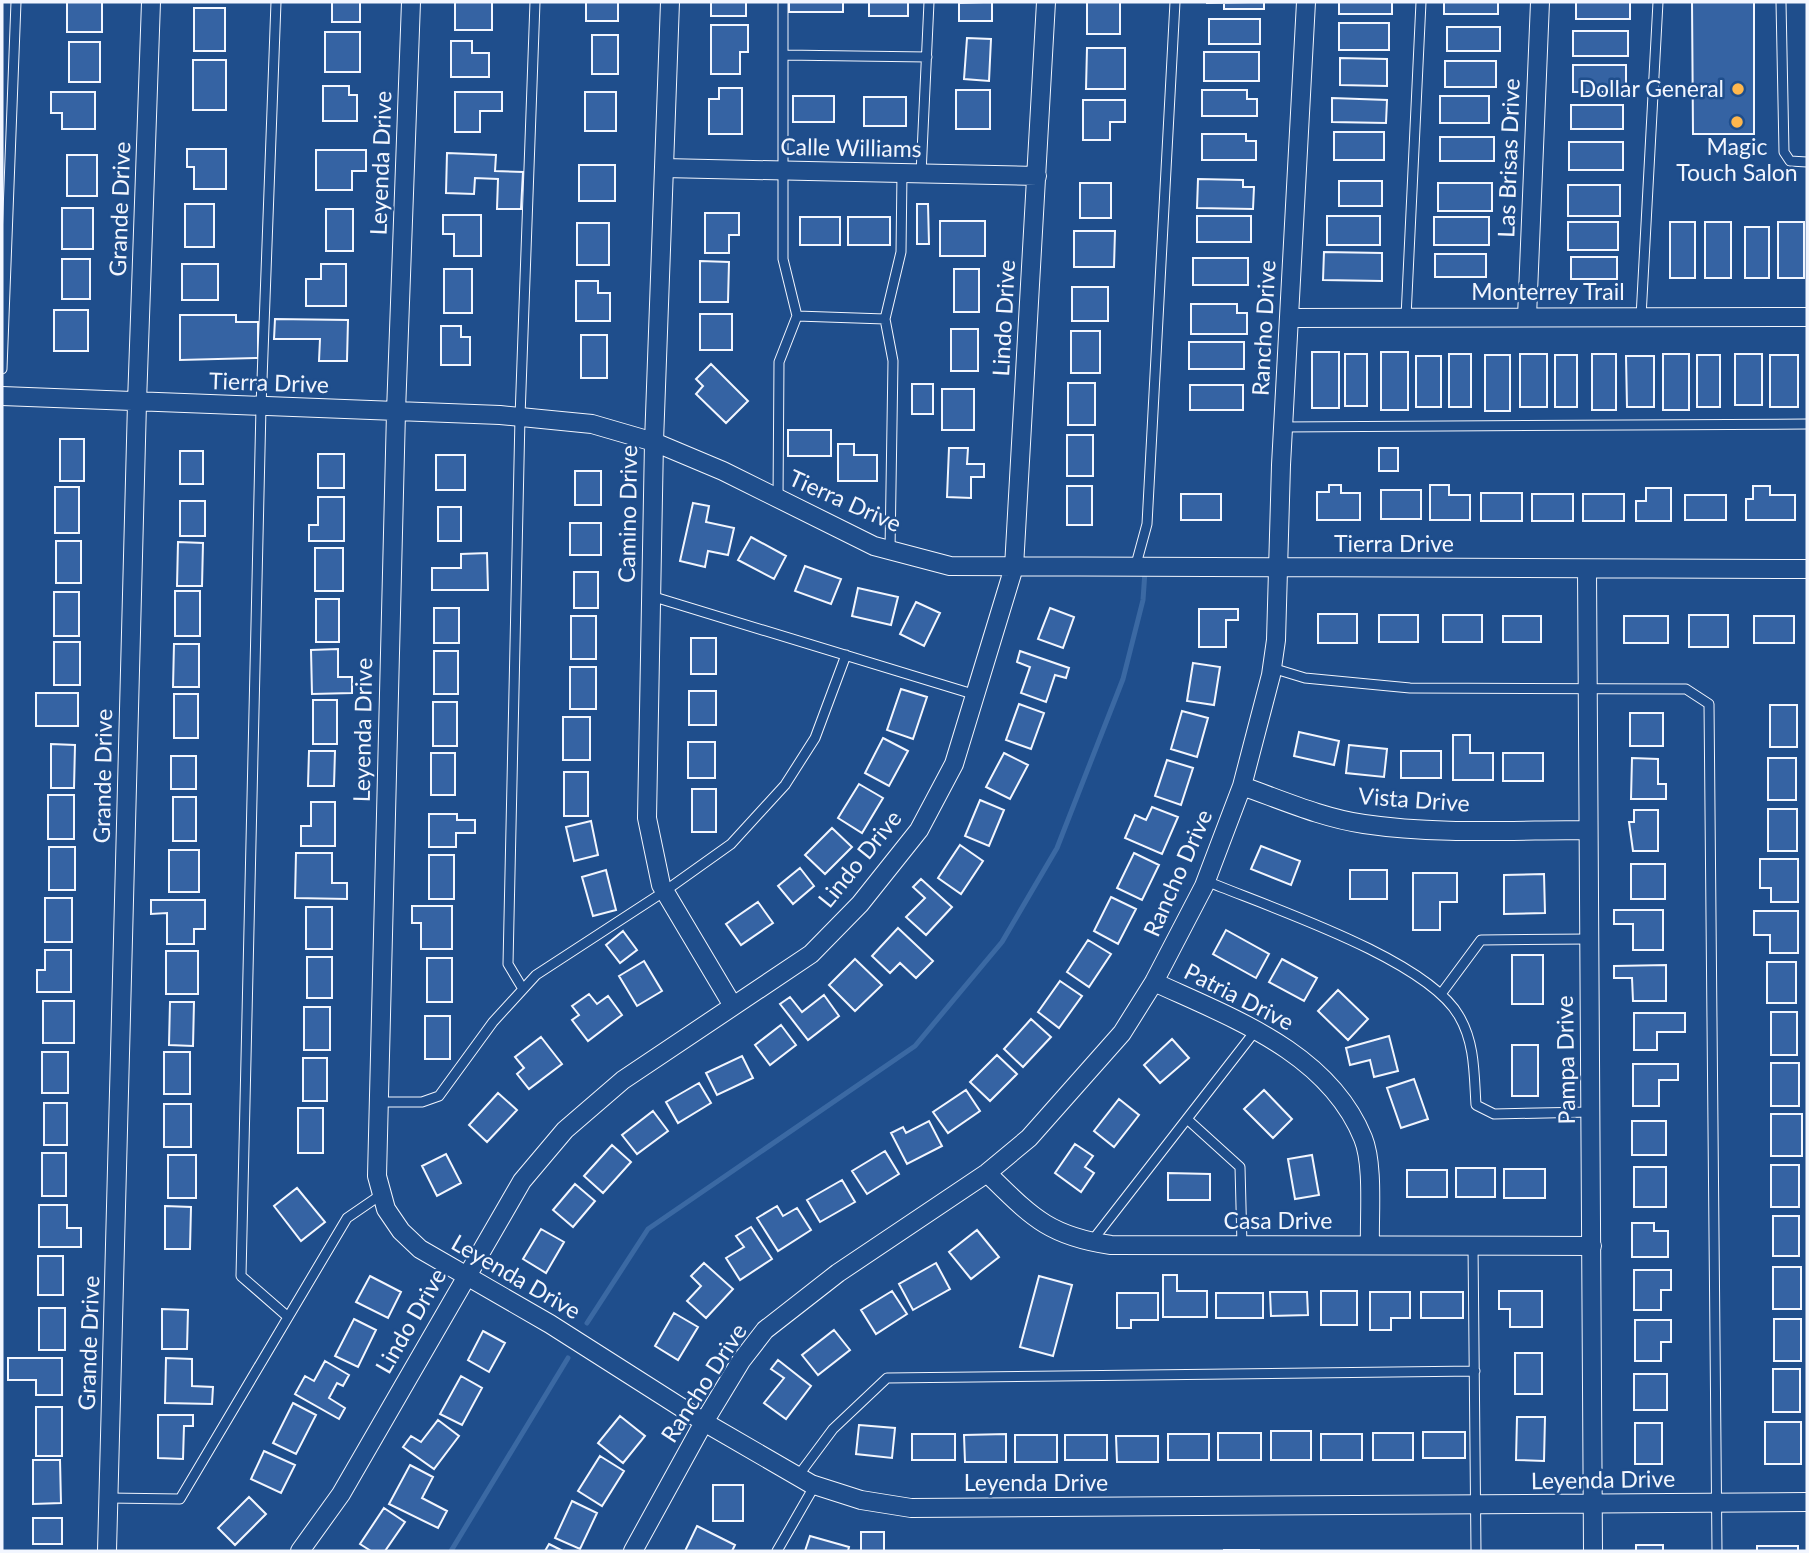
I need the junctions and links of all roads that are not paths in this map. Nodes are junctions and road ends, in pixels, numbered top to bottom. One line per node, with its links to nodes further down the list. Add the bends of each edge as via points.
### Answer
1 (16, 2): 31 (lane)
2 (152, 2): 33 (street, Grande Drive)
3 (276, 2): 34 (lane)
4 (411, 2): 35 (street, Leyenda Drive)
5 (535, 2): 36 (lane)
6 (670, 2): 19 (street, Camino Drive)
7 (783, 2): 16 (lane)
8 (929, 2): 17 (lane)
9 (1046, 2): 23 (street, Lindo Drive)
10 (1175, 2): 43 (lane, via 1147,524)
11 (1306, 2): 29 (street, Rancho Drive)
12 (1421, 2): 25 (lane)
13 (1540, 2): 26 (street, Las Brisas Drive)
14 (1658, 2): 27 (lane)
15 (1781, 2): 18 (lane, via 1784,152 1790,160)
16 (784, 55): 17 (lane); 20 (lane)
17 (927, 57): 22 (lane)
18 (1807, 162)
19 (664, 168): 20 (street, Calle Williams); 39 (street, Camino Drive)
20 (785, 171): 21 (street, Calle Williams); 24 (lane, via 783,259)
21 (902, 173): 22 (street, Calle Williams); 30 (lane, via 901,252)
22 (921, 174): 23 (street, Calle Williams)
23 (1037, 176): 42 (street, Lindo Drive)
24 (797, 316): 30 (lane); 40 (lane, via 779,362)
25 (1406, 317): 26 (street, Monterrey Trail); 29 (street, Monterrey Trail)
26 (1527, 317): 27 (street, Monterrey Trail)
27 (1641, 317): 28 (street, Monterrey Trail)
28 (1807, 317)
29 (1289, 318): 38 (street, Rancho Drive)
30 (884, 319): 41 (lane, via 893,361)
31 (2, 369)
32 (2, 396): 33 (street, Tierra Drive)
33 (137, 402): 34 (street, Tierra Drive); 78 (street, Grande Drive)
34 (261, 407): 35 (street, Tierra Drive); 73 (lane, via 241,1276)
35 (396, 412): 36 (street, Tierra Drive); 62 (street, Leyenda Drive)
36 (520, 417): 39 (street, Tierra Drive, via 592,424); 58 (lane, via 508,964)
37 (1807, 424): 38 (lane)
38 (1283, 427): 44 (street, Rancho Drive)
39 (654, 442): 40 (street, Tierra Drive); 47 (street, Camino Drive)
40 (778, 498): 41 (street, Tierra Drive)
41 (890, 550): 42 (street, Tierra Drive, via 950,566)
42 (1014, 567): 43 (street, Tierra Drive); 51 (street, Lindo Drive)
43 (1135, 568): 44 (street, Tierra Drive)
44 (1279, 568): 45 (street, Tierra Drive); 49 (street, Rancho Drive)
45 (1587, 569): 46 (street, Tierra Drive); 50 (street, Pampa Drive)
46 (1807, 569)
47 (651, 596): 48 (lane); 55 (street, Camino Drive, via 647,818)
48 (846, 656): 51 (lane); 55 (lane, via 815,738 785,785 731,844)
49 (1272, 668): 50 (lane, via 1305,678 1410,688); 52 (street, Rancho Drive)
50 (1588, 689): 53 (street, Pampa Drive); 80 (lane, via 1686,689 1709,704)
51 (976, 695): 60 (street, Lindo Drive, via 954,764 919,830 860,904 811,954)
52 (1242, 786): 53 (street, Vista Drive, via 1362,824 1411,830); 54 (street, Rancho Drive)
53 (1588, 830): 56 (street, Pampa Drive)
54 (1206, 881): 57 (street, Rancho Drive); 59 (lane, via 1379,952)
55 (665, 891): 58 (lane, via 536,975); 60 (street, Camino Drive)
56 (1589, 939): 59 (lane, via 1481,940); 63 (street, Pampa Drive)
57 (1154, 982): 61 (street, Patria Drive); 65 (street, Rancho Drive, via 1122,1033 1029,1138)
58 (523, 989): 62 (lane, via 439,1096 422,1102)
59 (1441, 993): 63 (lane, via 1459,1016 1473,1051 1476,1105 1494,1114)
60 (733, 1006): 72 (street, Lindo Drive, via 623,1080 565,1130 522,1181)
61 (1256, 1030): 64 (lane); 69 (street, Patria Drive, via 1304,1060 1335,1093 1363,1139)
62 (378, 1102): 66 (street, Leyenda Drive, via 377,1175)
63 (1590, 1112): 71 (street, Pampa Drive)
64 (1187, 1119): 67 (lane); 68 (lane, via 1240,1167)
65 (987, 1173): 67 (street, Casa Drive, via 1030,1215 1068,1237); 75 (street, Rancho Drive, via 838,1273 765,1330)
66 (382, 1194): 72 (street, Leyenda Drive, via 401,1231 420,1249); 73 (lane, via 347,1218)
67 (1091, 1242): 68 (street, Casa Drive)
68 (1242, 1245): 69 (street, Casa Drive)
69 (1370, 1245): 70 (street, Casa Drive)
70 (1473, 1245): 71 (street, Casa Drive); 74 (lane)
71 (1592, 1246): 81 (street, Pampa Drive)
72 (466, 1276): 75 (street, Leyenda Drive, via 551,1324); 84 (street, Lindo Drive, via 341,1494)
73 (288, 1317): 78 (lane, via 180,1499)
74 (1475, 1371): 76 (lane, via 887,1378 833,1429); 82 (lane)
75 (704, 1422): 76 (street, Leyenda Drive); 85 (street, Rancho Drive)
76 (798, 1476): 77 (street, Leyenda Drive)
77 (815, 1485): 82 (street, Leyenda Drive, via 861,1500 911,1508); 86 (lane)
78 (109, 1498): 83 (street, Grande Drive)
79 (1807, 1502): 80 (street, Leyenda Drive)
80 (1717, 1503): 81 (street, Leyenda Drive); 89 (lane)
81 (1592, 1505): 82 (street, Leyenda Drive); 88 (street, Pampa Drive)
82 (1477, 1506): 87 (lane)
83 (107, 1551)
84 (300, 1551)
85 (633, 1551)
86 (777, 1551)
87 (1476, 1551)
88 (1593, 1551)
89 (1717, 1551)

